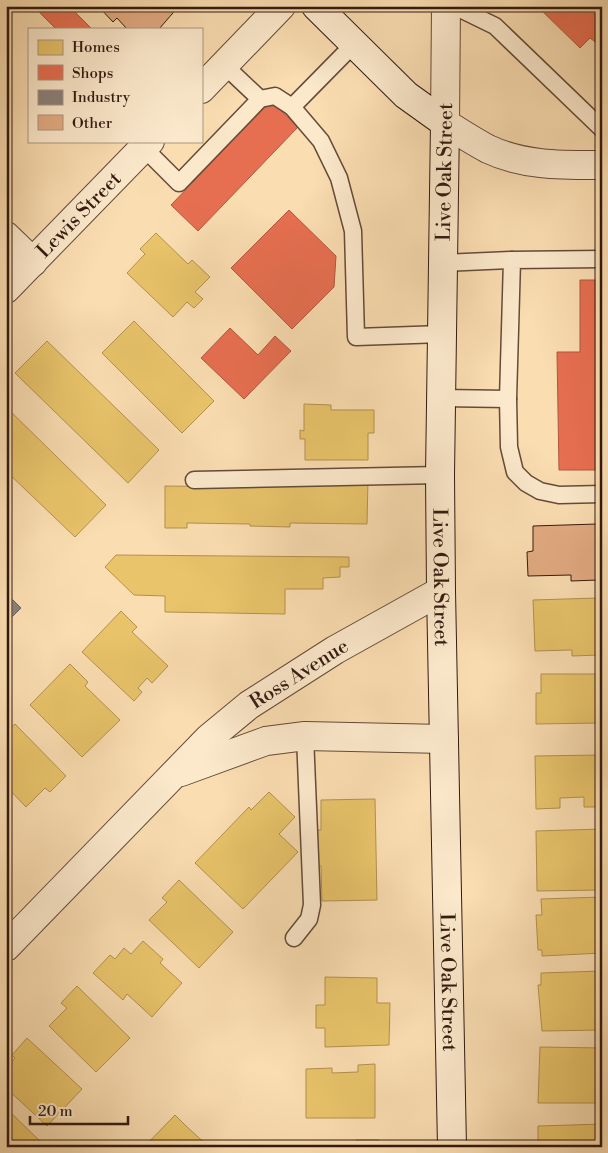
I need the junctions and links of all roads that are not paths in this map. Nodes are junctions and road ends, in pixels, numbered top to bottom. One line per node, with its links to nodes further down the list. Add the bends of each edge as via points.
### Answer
1 (281, 6): 6 (street)
2 (316, 6): 5 (street)
3 (446, 6): 10 (street, Live Oak Street)
4 (454, 6): 11 (lane, via 495,26)
5 (354, 44): 9 (lane); 10 (street, via 406,95)
6 (224, 65): 7 (street); 8 (lane)
7 (202, 88)
8 (260, 99): 9 (lane, via 275,96); 12 (lane, via 179,183)
9 (292, 107): 20 (lane, via 321,141 339,178 354,231 356,337)
10 (444, 123): 13 (street, via 488,149 512,157 559,166); 18 (street, Live Oak Street)
11 (602, 129)
12 (147, 144): 17 (street, Lewis Street)
13 (602, 165)
14 (6, 236): 17 (street)
15 (512, 260): 16 (lane); 18 (lane); 22 (lane)
16 (602, 260)
17 (33, 262): 19 (street, Lewis Street)
18 (443, 263): 20 (street, Live Oak Street)
19 (6, 289)
20 (442, 334): 21 (street, Live Oak Street)
21 (441, 398): 22 (lane); 23 (street, Live Oak Street)
22 (508, 399): 25 (lane, via 509,447 516,472 526,483 540,491 559,495)
23 (440, 475): 24 (lane); 26 (street, Live Oak Street)
24 (194, 480)
25 (602, 494)
26 (441, 591): 28 (street, Live Oak Street); 29 (street, Ross Avenue, via 335,650 249,705 209,738)
27 (305, 736): 28 (street, Ross Avenue); 29 (street, Ross Avenue, via 266,741); 30 (lane, via 312,905 309,920)
28 (444, 739): 32 (street, Live Oak Street)
29 (173, 775): 31 (street, Ross Avenue)
30 (294, 938)
31 (6, 947)
32 (452, 1147)

